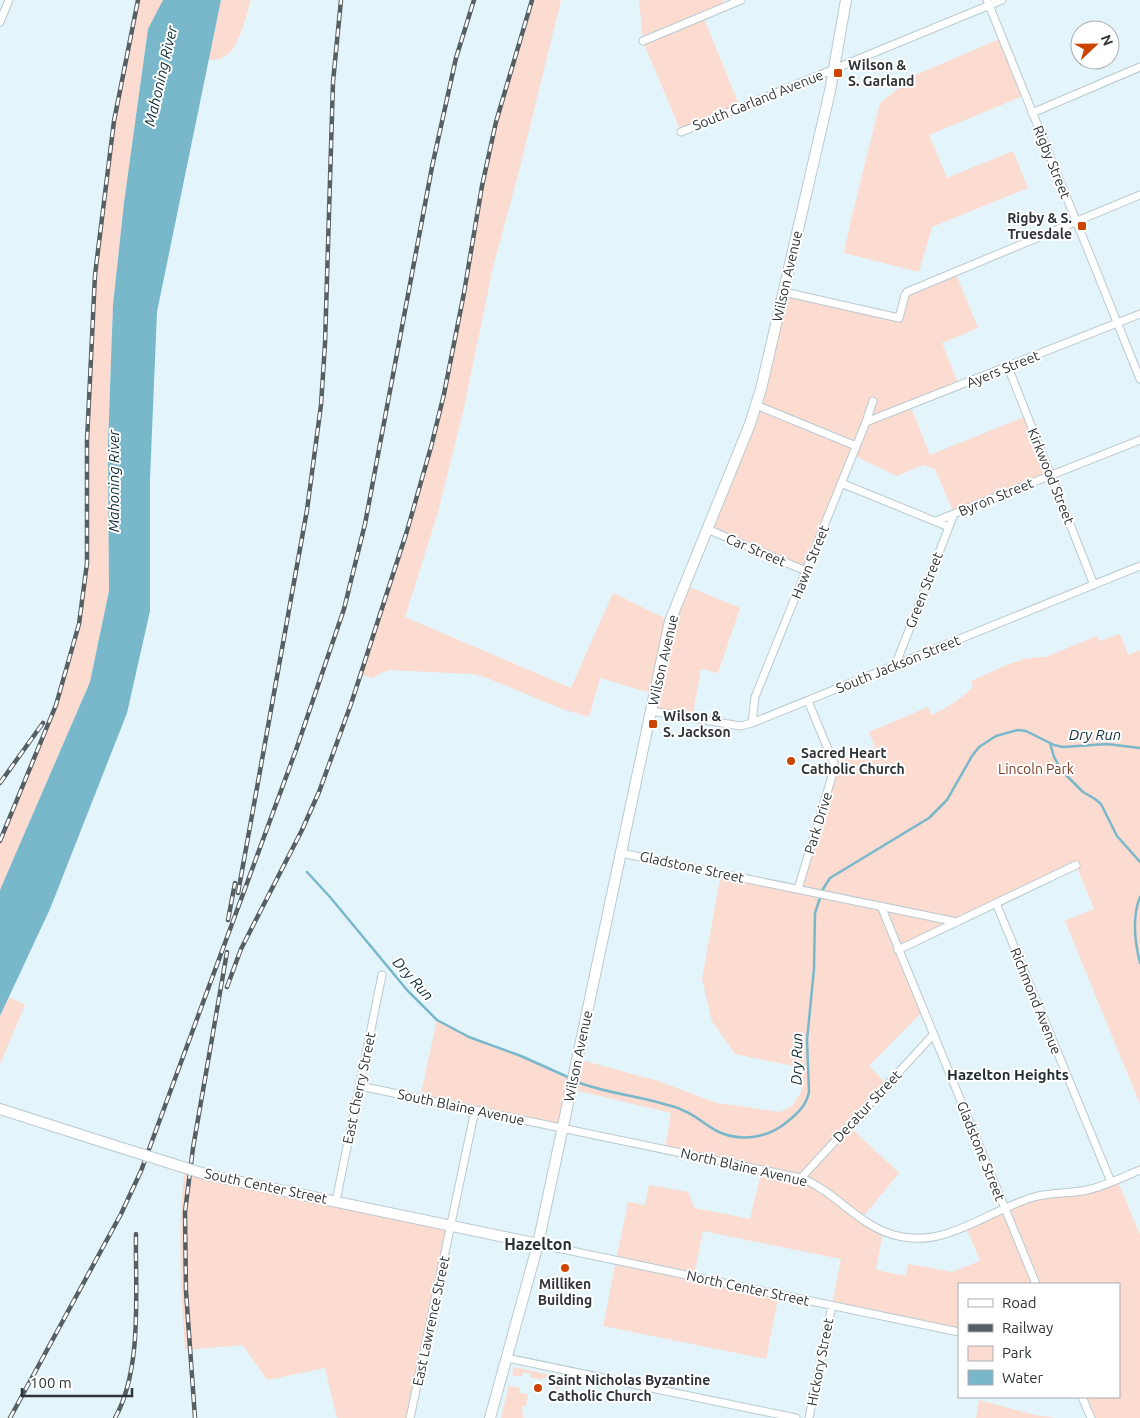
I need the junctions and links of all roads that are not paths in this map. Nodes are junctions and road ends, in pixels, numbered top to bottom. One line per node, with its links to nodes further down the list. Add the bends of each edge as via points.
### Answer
1 (8, 0): 6 (street)
2 (741, 0): 7 (street)
3 (846, 0): 9 (main road, Wilson Avenue)
4 (1002, 0): 5 (street, South Garland Avenue)
5 (988, 3): 9 (street, South Garland Avenue); 10 (street, Rigby Street)
6 (0, 22)
7 (643, 41)
8 (1140, 67): 10 (street)
9 (835, 69): 11 (street, South Garland Avenue); 14 (main road, Wilson Avenue)
10 (1032, 113): 13 (street, Rigby Street)
11 (681, 132)
12 (1140, 195): 13 (street)
13 (1076, 222): 14 (street, via 907,292 899,318); 16 (street, Rigby Street)
14 (784, 292): 20 (main road, Wilson Avenue)
15 (1140, 314): 16 (street, Ayers Street)
16 (1117, 323): 17 (street, Ayers Street); 18 (street, Rigby Street)
17 (1008, 367): 21 (street, Ayers Street); 24 (street, Kirkwood Street)
18 (1140, 380)
19 (873, 401): 21 (street, Hawn Street)
20 (756, 405): 23 (street); 29 (main road, Wilson Avenue)
21 (866, 422): 23 (street, Hawn Street)
22 (1140, 440): 24 (street, Byron Street)
23 (856, 446): 25 (street, Hawn Street)
24 (1051, 476): 26 (street, Byron Street); 32 (street, Kirkwood Street)
25 (841, 483): 27 (street, Byron Street); 31 (street, Hawn Street)
26 (954, 514): 27 (street, Byron Street); 28 (street, Green Street)
27 (936, 522): 28 (street, Byron Street)
28 (949, 527): 33 (street, Green Street)
29 (706, 529): 31 (street, Car Street); 35 (main road, Wilson Avenue, via 670,621)
30 (1140, 566): 32 (street, South Jackson Street)
31 (806, 572): 36 (street, Hawn Street, via 755,696)
32 (1094, 585): 33 (street, South Jackson Street)
33 (895, 666): 34 (street, South Jackson Street)
34 (808, 701): 36 (street, South Jackson Street); 39 (street, Park Drive, via 834,766)
35 (651, 711): 36 (street, South Jackson Street, via 740,726); 37 (main road, Wilson Avenue)
36 (752, 724)
37 (621, 853): 39 (street, Gladstone Street); 49 (main road, Wilson Avenue)
38 (1076, 865): 40 (street)
39 (798, 889): 41 (street, Gladstone Street)
40 (996, 903): 42 (street); 52 (street, Richmond Avenue)
41 (880, 906): 42 (street, Gladstone Street); 43 (street, Gladstone Street)
42 (957, 922): 43 (street)
43 (898, 950): 45 (street, Gladstone Street)
44 (382, 976): 46 (street, East Cherry Street)
45 (933, 1035): 51 (street, Decatur Street); 54 (street, Gladstone Street)
46 (360, 1086): 48 (street, South Blaine Avenue); 53 (street, East Cherry Street)
47 (3, 1110): 53 (main road, South Center Street, bridge, via 208,1175)
48 (475, 1110): 49 (street, South Blaine Avenue); 55 (street, East Lawrence Street)
49 (562, 1128): 51 (street, North Blaine Avenue); 56 (main road, Wilson Avenue)
50 (1140, 1170): 52 (street, North Blaine Avenue)
51 (801, 1178): 54 (street, North Blaine Avenue, via 819,1186 883,1232 901,1237 926,1238 946,1234)
52 (1111, 1182): 54 (street, North Blaine Avenue, via 1089,1190 1034,1197)
53 (336, 1201): 55 (main road, South Center Street)
54 (1005, 1209): 57 (street, Gladstone Street)
55 (451, 1225): 56 (main road, South Center Street); 62 (street, East Lawrence Street)
56 (538, 1244): 58 (street, North Center Street); 60 (main road, Wilson Avenue)
57 (1036, 1283)
58 (832, 1305): 59 (street, North Center Street); 65 (street, Hickory Street)
59 (958, 1332)
60 (507, 1358): 63 (main road, Wilson Avenue); 64 (street)
61 (1082, 1398): 66 (street)
62 (410, 1418)
63 (490, 1418)
64 (796, 1418)
65 (809, 1418)
66 (1091, 1418)

